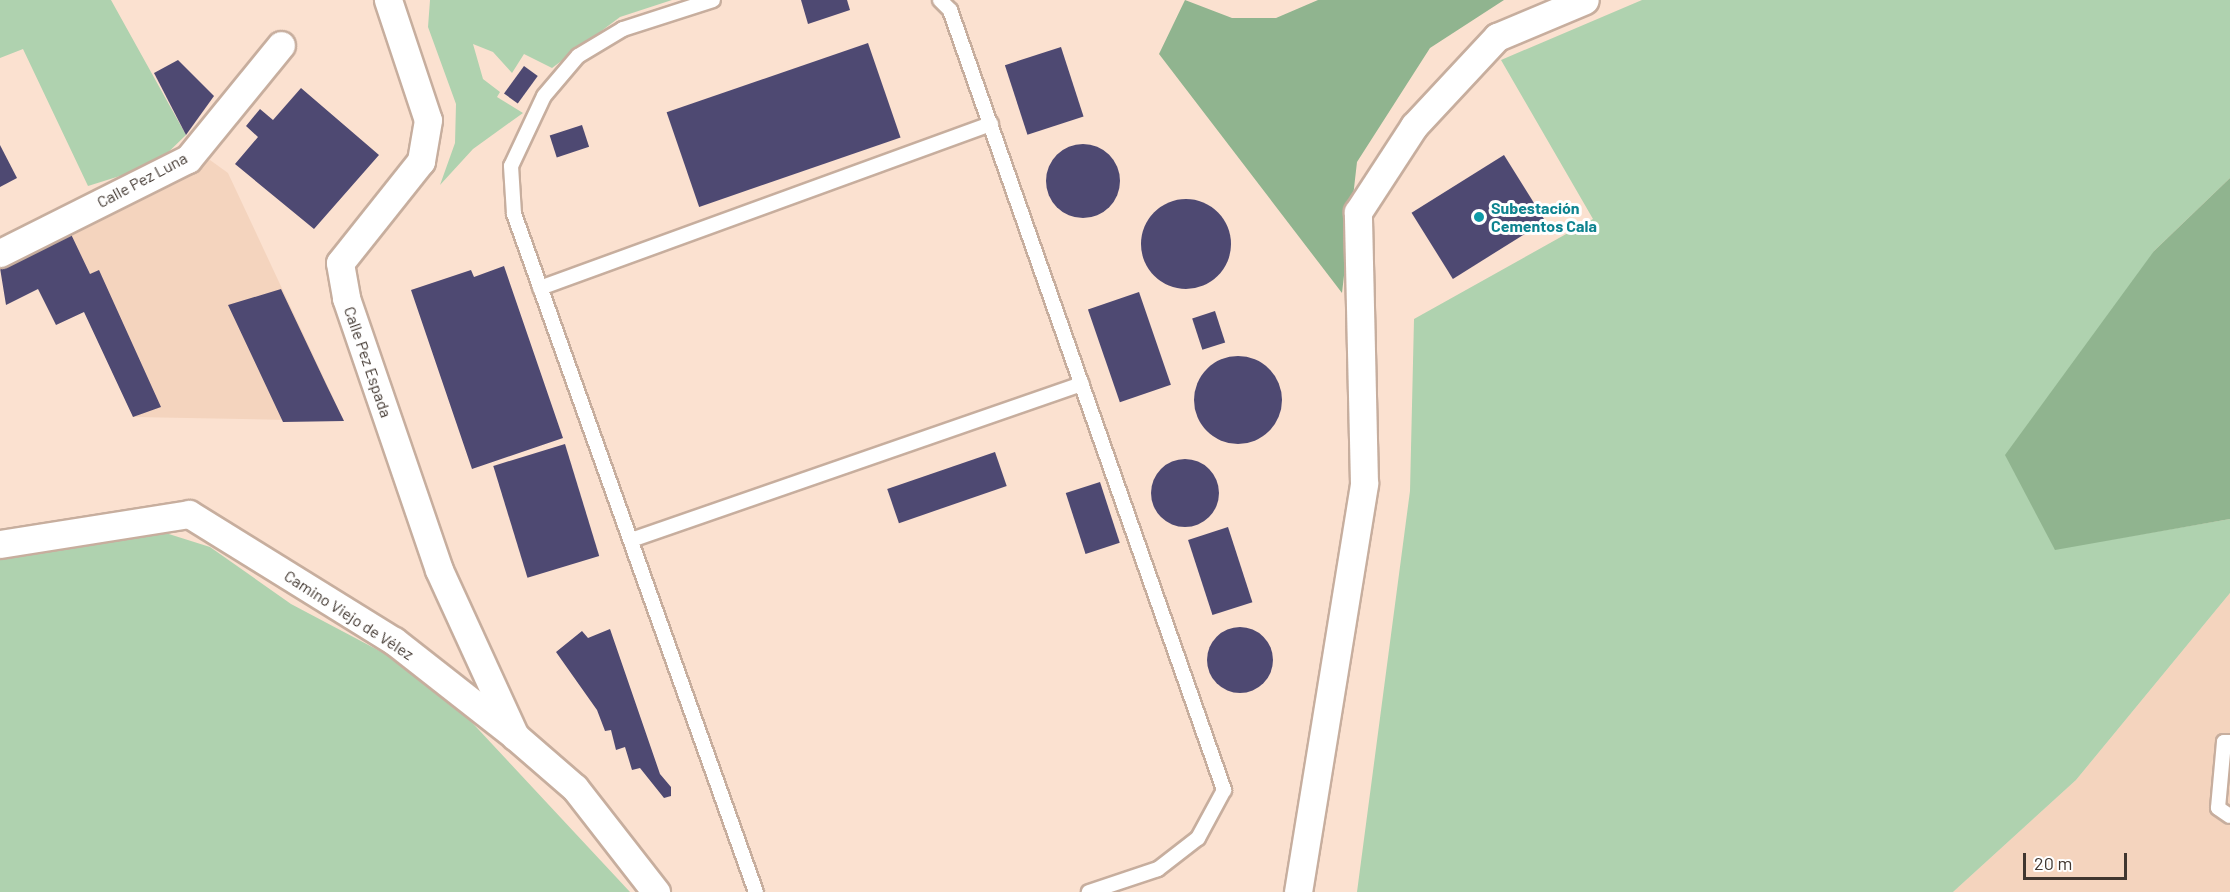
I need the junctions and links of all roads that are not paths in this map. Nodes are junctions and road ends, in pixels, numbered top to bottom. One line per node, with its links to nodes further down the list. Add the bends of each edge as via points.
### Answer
1 (388, 0): 12 (street, Calle Pez Espada, via 428,120 421,161 340,263 346,298 439,570)
2 (713, 0): 8 (lane, via 624,29 578,56 544,96 512,166 514,214)
3 (940, 0): 6 (lane, via 950,10)
4 (1585, 0): 18 (street, via 1497,37 1414,126 1358,212 1364,483)
5 (281, 45): 7 (street, Calle Pez Luna, via 188,159)
6 (990, 124): 8 (lane); 9 (lane)
7 (0, 254)
8 (540, 288): 10 (lane)
9 (1082, 384): 10 (lane); 17 (lane, via 1224,790 1198,838 1158,869)
10 (631, 540): 16 (lane)
11 (0, 544): 12 (street, Camino Viejo de Vélez, via 189,514 394,641)
12 (515, 736): 15 (street, Camino Viejo de Vélez, via 575,788)
13 (2230, 742): 14 (lane, via 2224,742 2218,808)
14 (2230, 816)
15 (656, 892)
16 (756, 892)
17 (1089, 892)
18 (1298, 892)

